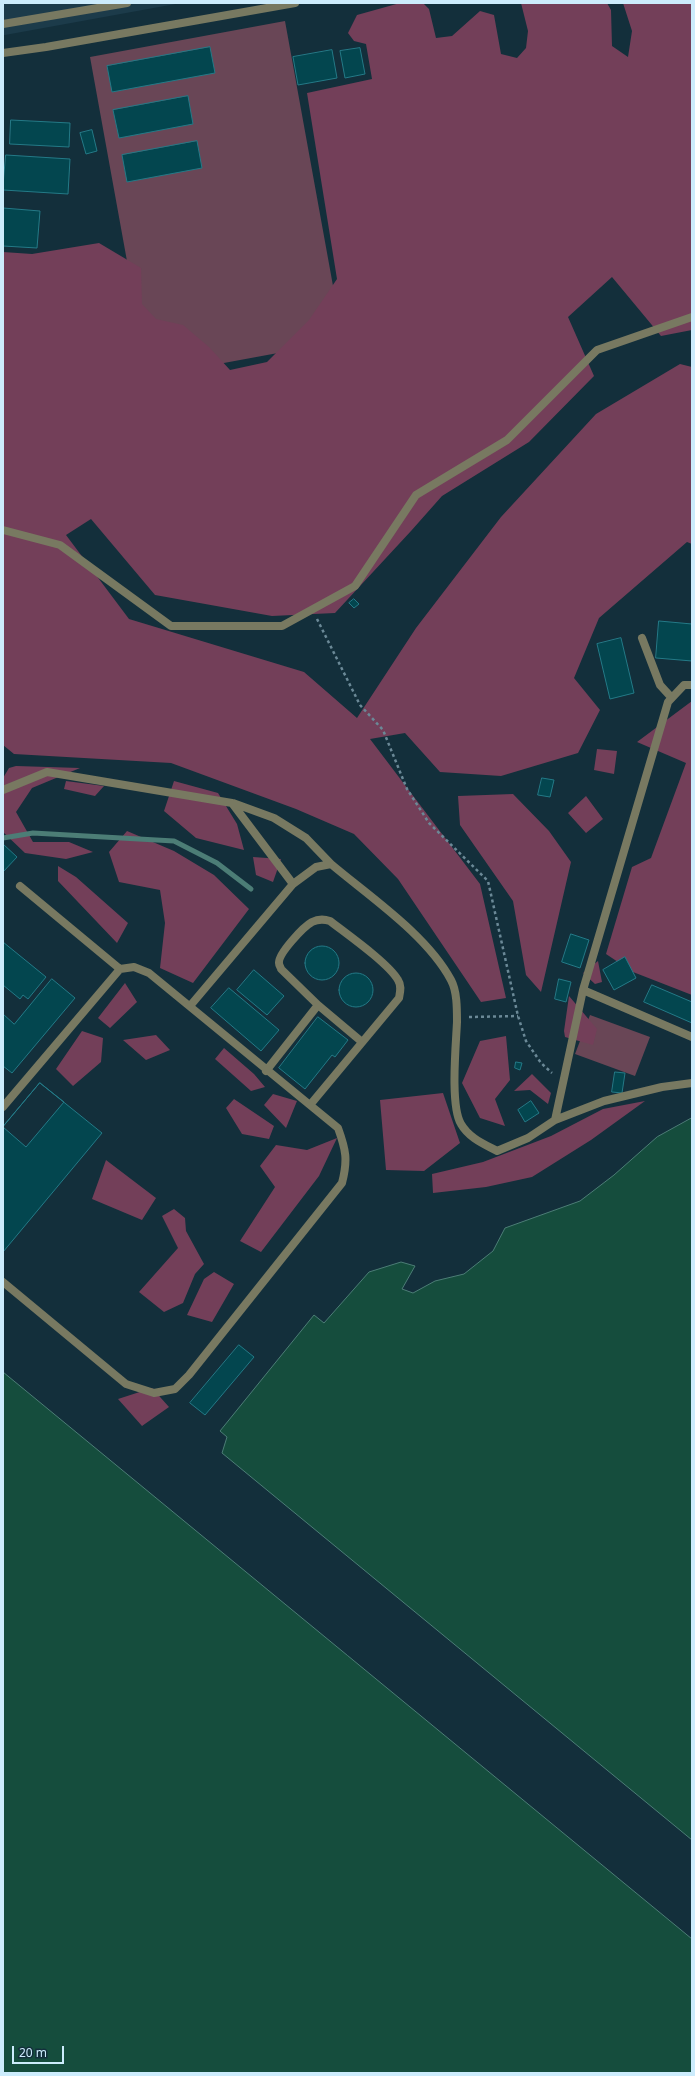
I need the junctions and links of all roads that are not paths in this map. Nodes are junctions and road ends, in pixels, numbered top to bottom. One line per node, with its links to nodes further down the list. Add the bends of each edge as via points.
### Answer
1 (127, 3): 3 (lane)
2 (295, 3): 4 (lane, via 46,48)
3 (3, 24)
4 (3, 53)
5 (692, 317): 6 (lane, via 597,350 507,440 416,495 355,586 282,626 171,626 60,545)
6 (3, 530)
7 (642, 638): 9 (lane, via 660,685)
8 (692, 685): 9 (lane, via 684,685)
9 (671, 697): 16 (lane)
10 (3, 790): 11 (lane, via 47,772)
11 (232, 803): 12 (lane, via 274,818 306,838); 13 (lane)
12 (331, 864): 13 (lane, via 316,867); 25 (lane, via 427,945 452,981 457,1017 455,1103 460,1124 476,1141 497,1151 528,1138)
13 (293, 884): 18 (lane)
14 (20, 886): 15 (lane)
15 (120, 969): 18 (lane, via 134,967 149,973); 23 (lane)
16 (583, 990): 19 (lane); 25 (lane)
17 (318, 1005): 20 (lane); 20 (lane, via 287,977 279,963 282,954 304,928 313,921 322,919 330,921 391,970 399,981 399,998); 21 (lane)
18 (190, 1006): 21 (lane)
19 (692, 1037)
20 (362, 1042): 24 (lane)
21 (266, 1071): 24 (lane)
22 (692, 1083): 25 (lane, via 604,1100)
23 (4, 1104)
24 (310, 1105): 26 (lane, via 338,1128 346,1148 347,1164 342,1183 189,1375 174,1389 154,1393 126,1384)
25 (555, 1120)
26 (3, 1282)

